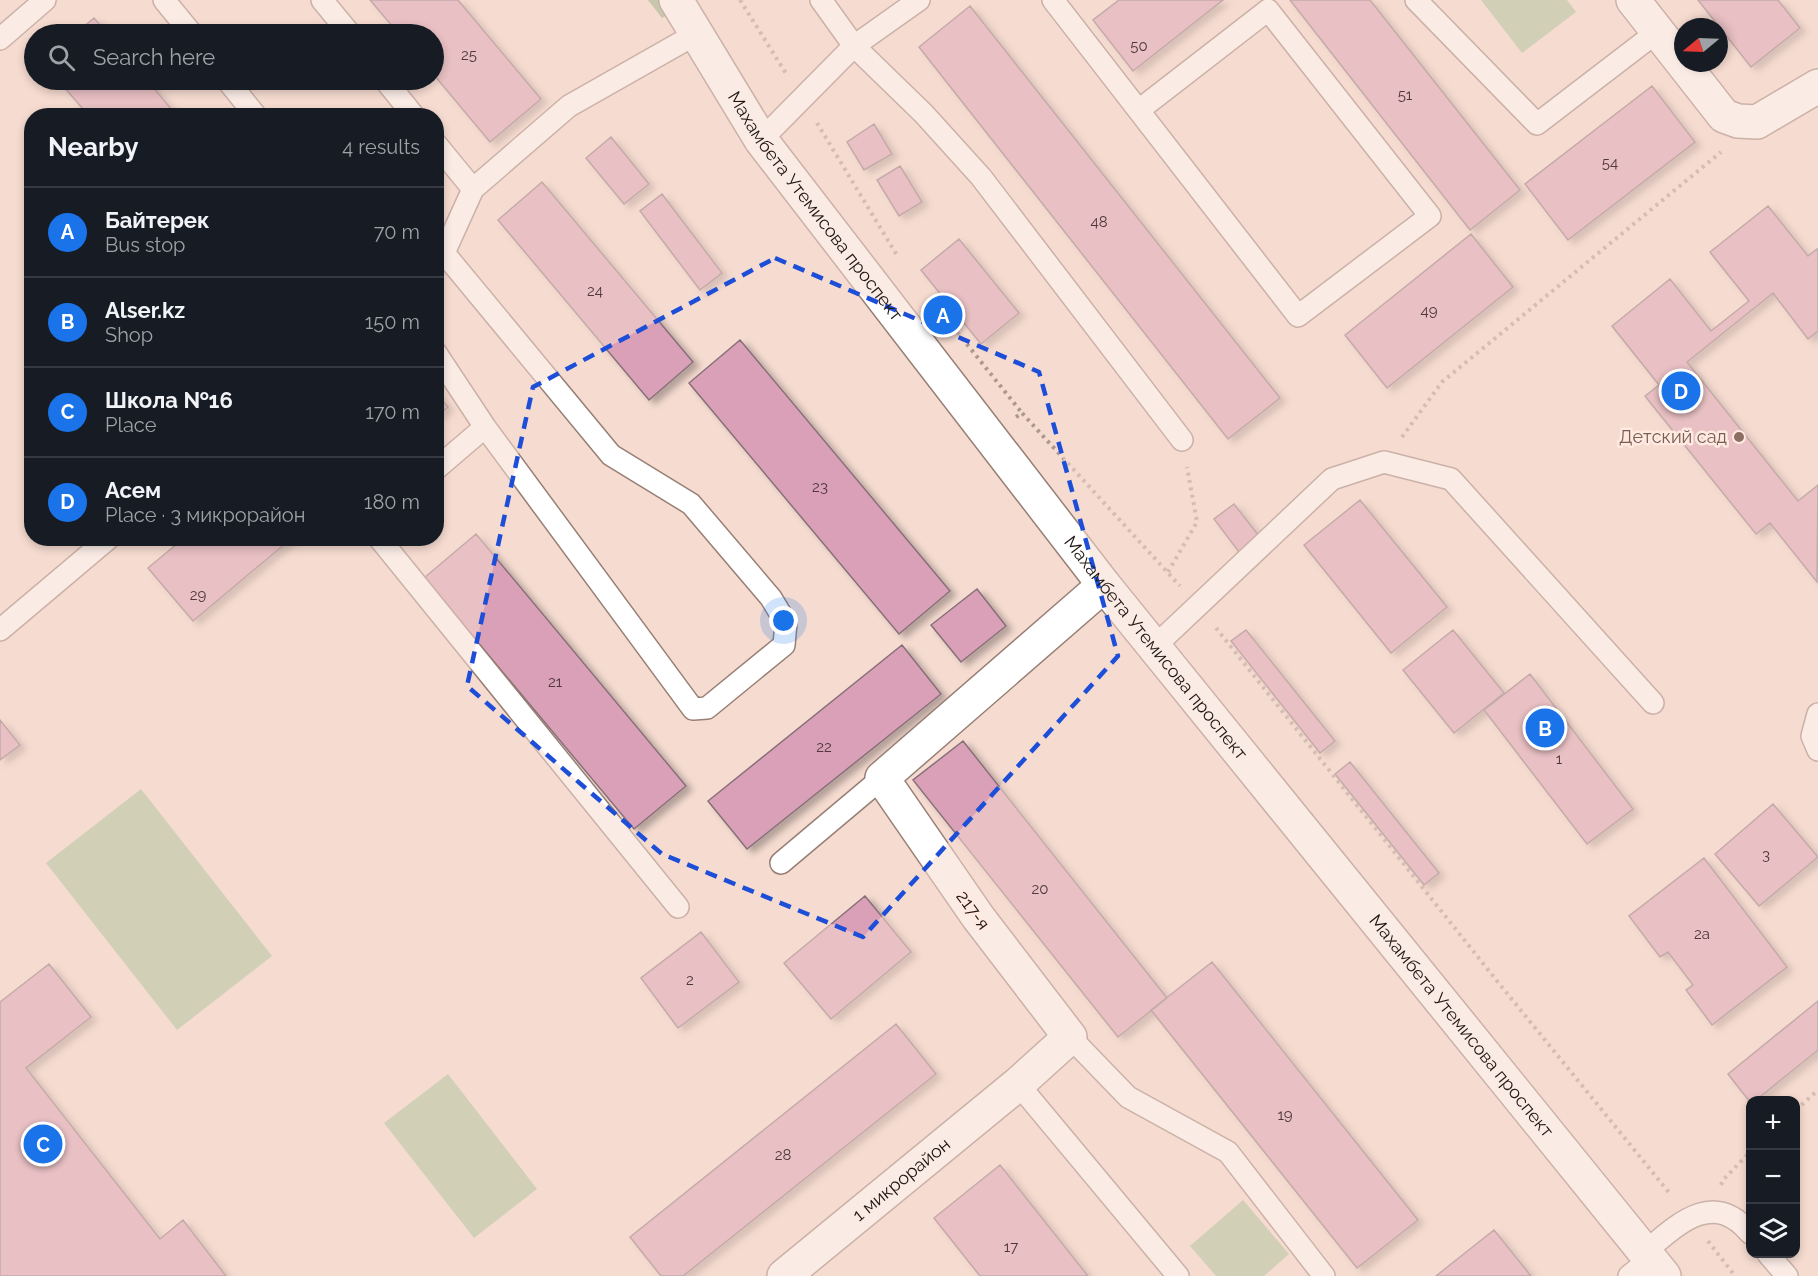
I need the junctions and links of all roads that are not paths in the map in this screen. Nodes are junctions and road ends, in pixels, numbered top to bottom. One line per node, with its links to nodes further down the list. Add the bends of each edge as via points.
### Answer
1 (45, 0): 14 (lane)
2 (164, 0): 10 (lane)
3 (322, 0): 11 (lane)
4 (676, 0): 13 (street, Махамбета Утемисова проспект)
5 (821, 0): 15 (lane)
6 (919, 0): 15 (lane)
7 (1053, 0): 21 (lane)
8 (1416, 0): 12 (lane, via 1537,124)
9 (1633, 0): 12 (street)
10 (184, 24)
11 (342, 24)
12 (1657, 32): 16 (street, via 1724,116 1738,121 1757,122)
13 (696, 34): 22 (street, Махамбета Утемисова проспект); 24 (lane, via 569,106)
14 (0, 39)
15 (854, 46): 22 (lane); 29 (lane, via 981,177)
16 (1818, 86)
17 (235, 90): 19 (lane)
18 (393, 90): 20 (lane)
19 (250, 108)
20 (408, 108)
21 (1139, 110): 21 (lane, via 1298,316 1430,216 1268,10)
22 (761, 140): 33 (street, Махамбета Утемисова проспект)
23 (444, 154): 24 (lane)
24 (473, 189): 25 (lane)
25 (444, 248)
26 (444, 261): 28 (lane, via 611,455 691,504 771,598 786,623 784,645 707,708 693,709)
27 (444, 365): 28 (lane)
28 (485, 427): 30 (lane)
29 (1182, 440)
30 (444, 462)
31 (100, 546): 34 (lane)
32 (385, 546): 41 (lane)
33 (1104, 585): 35 (street, Махамбета Утемисова проспект); 39 (street)
34 (0, 630)
35 (1154, 647): 36 (lane, via 1332,479 1384,462 1451,479); 46 (street, Махамбета Утемисова проспект)
36 (1653, 703)
37 (1818, 714): 38 (lane, via 1812,736)
38 (1818, 750)
39 (882, 778): 40 (lane); 42 (street, 217-я, via 978,917)
40 (781, 863)
41 (678, 907)
42 (1070, 1037): 43 (street, 1 микрорайон); 49 (lane, via 1128,1098 1228,1152)
43 (1018, 1084): 47 (street, 1 микрорайон); 48 (lane)
44 (1746, 1228): 46 (lane, via 1722,1211 1699,1214)
45 (1771, 1258): 50 (lane)
46 (1647, 1266)
47 (784, 1276)
48 (1178, 1276)
49 (1324, 1276)
50 (1787, 1276)

